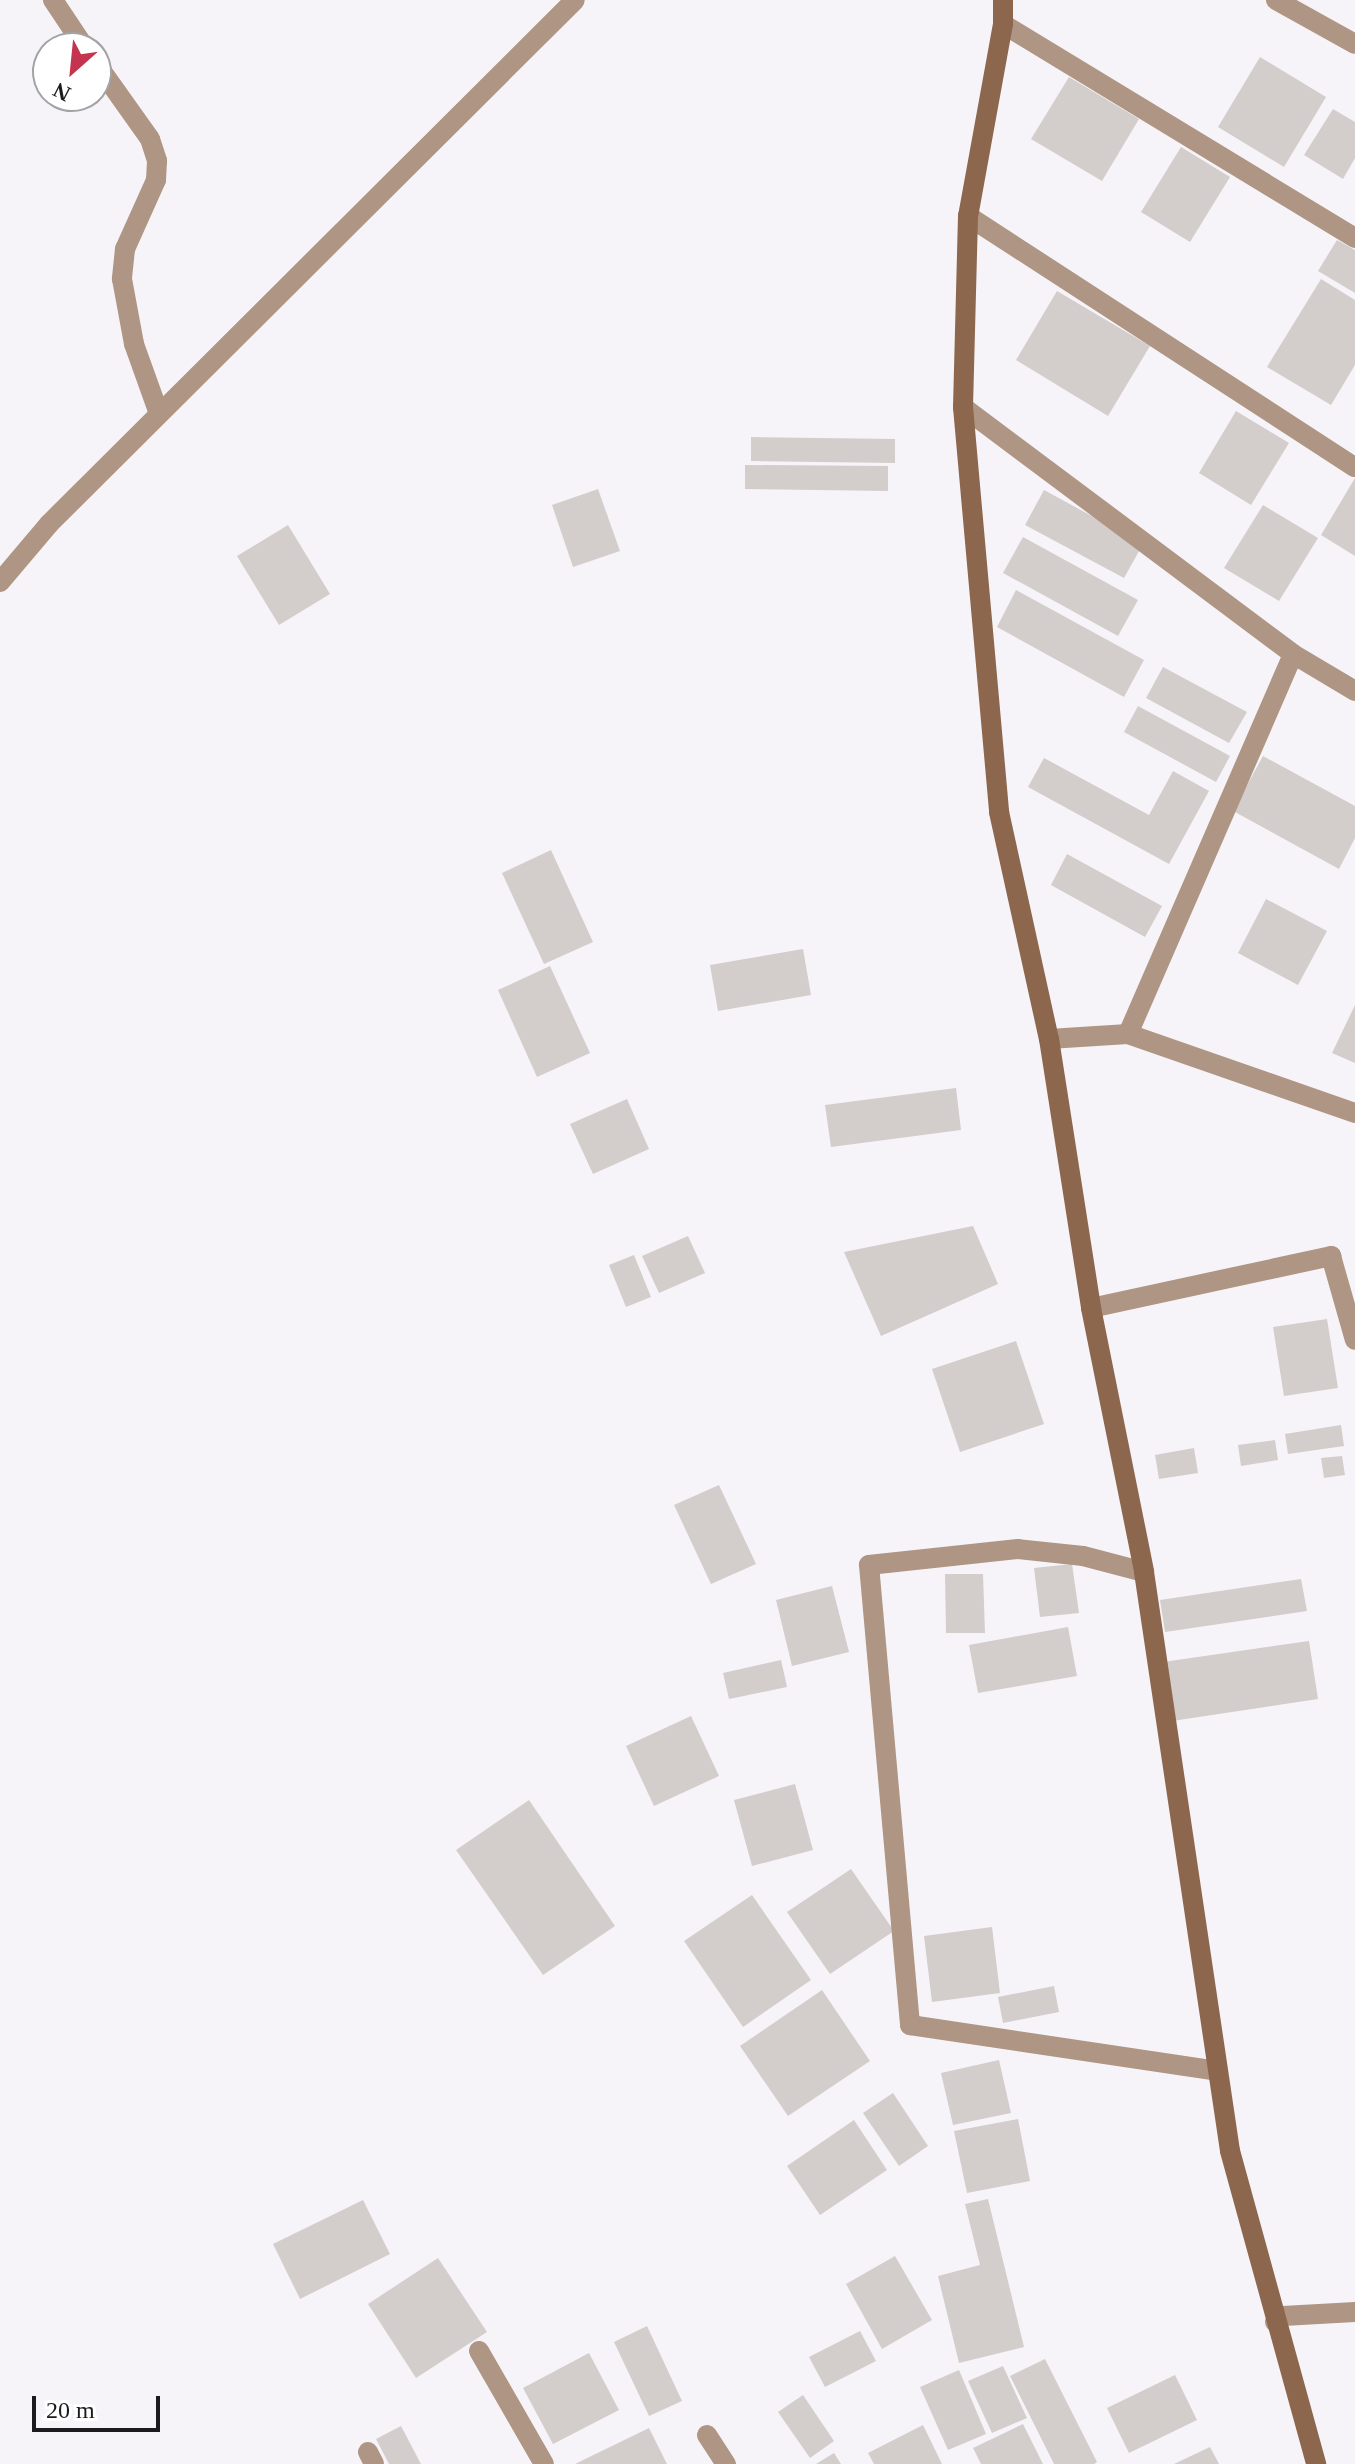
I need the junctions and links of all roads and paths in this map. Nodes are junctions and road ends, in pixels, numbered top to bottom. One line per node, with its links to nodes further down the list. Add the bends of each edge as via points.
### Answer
1 (53, 0): 6 (street)
2 (575, 0): 12 (street)
3 (1003, 0): 5 (main road)
4 (1276, 0): 7 (street)
5 (1003, 24): 9 (main road); 10 (street)
6 (74, 32)
7 (1355, 44)
8 (112, 86): 12 (street, via 150,139 157,161 156,180 125,249 122,279 131,332)
9 (968, 216): 11 (main road); 13 (street)
10 (1355, 238)
11 (963, 407): 15 (street); 18 (main road, via 999,812)
12 (159, 414): 14 (street, via 49,524)
13 (1355, 467)
14 (0, 582)
15 (1293, 654): 16 (street); 17 (street)
16 (1355, 691)
17 (1128, 1034): 18 (street); 19 (street)
18 (1049, 1039): 20 (main road)
19 (1355, 1113)
20 (1091, 1308): 21 (street, via 1331,1256); 22 (main road)
21 (1355, 1340)
22 (1144, 1572): 23 (main road); 23 (street, via 1083,1556 1018,1549 869,1565 910,2025)
23 (1216, 2071): 25 (main road, via 1230,2151)
24 (1355, 2312): 25 (street, via 1283,2316)
25 (1275, 2322): 30 (main road)
26 (479, 2351): 28 (street)
27 (707, 2435): 29 (street)
28 (544, 2464)
29 (726, 2464)
30 (1316, 2464)

